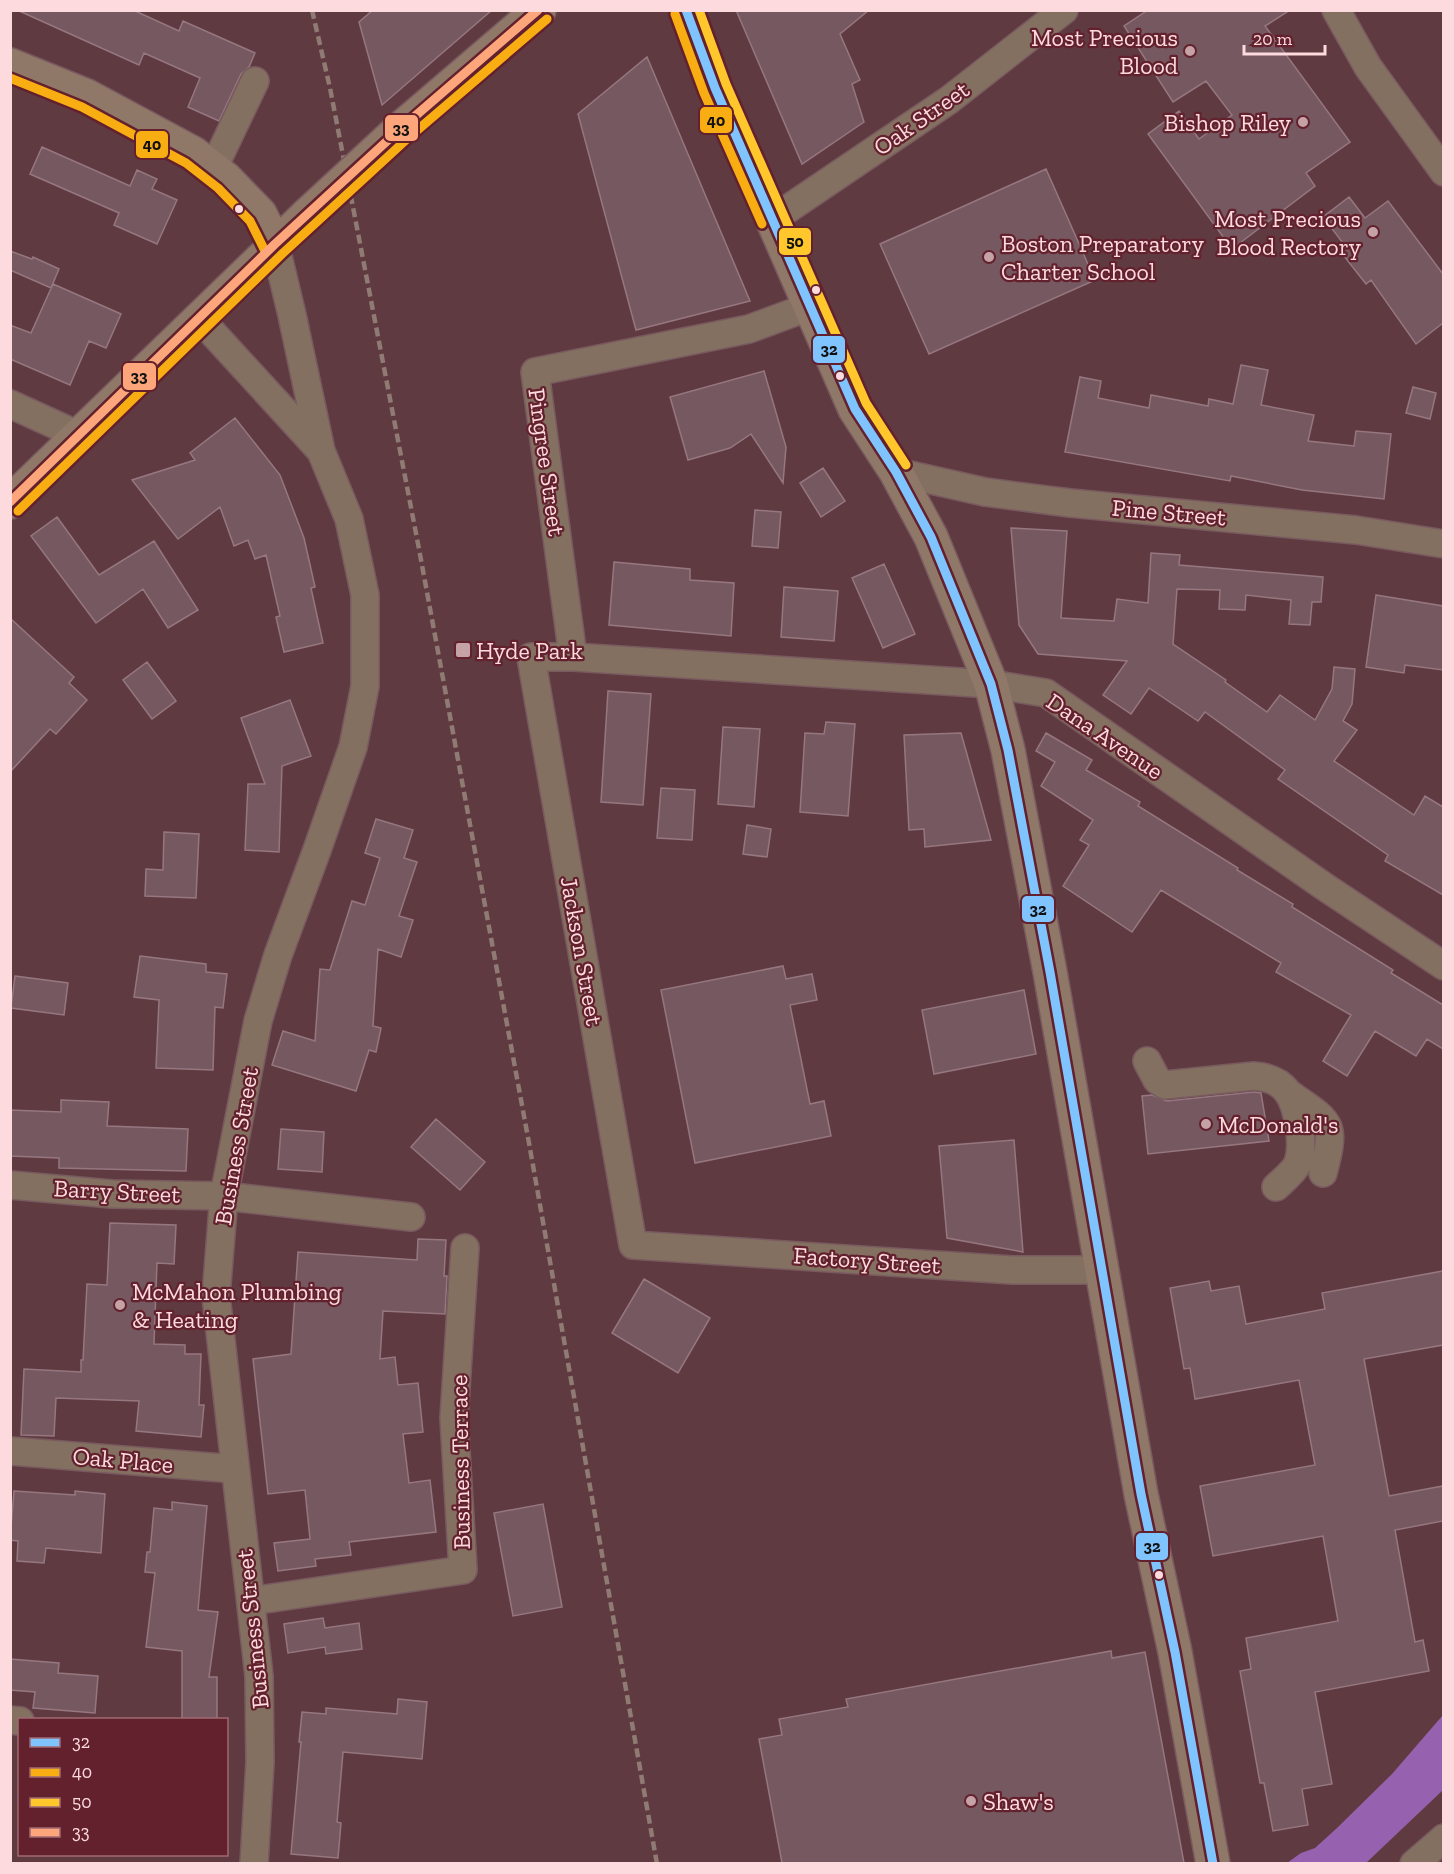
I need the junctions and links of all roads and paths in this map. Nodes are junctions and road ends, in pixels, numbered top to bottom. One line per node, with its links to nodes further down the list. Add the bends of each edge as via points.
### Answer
1 (539, 10): 10 (main road, bridge)
2 (686, 10): 9 (main road)
3 (1064, 10): 9 (street, Oak Street, via 949,100)
4 (1336, 10): 8 (street, via 1368,67)
5 (10, 65): 7 (main road, via 87,96 193,153)
6 (255, 81): 7 (street)
7 (213, 169): 10 (main road, via 260,214)
8 (1443, 172)
9 (773, 219): 11 (main road)
10 (274, 244): 12 (main road); 15 (street, Business Street)
11 (812, 306): 16 (main road, via 855,409); 20 (street, Pingree Street, via 749,329 535,372)
12 (200, 319): 14 (main road); 15 (street, Business Street)
13 (10, 404): 14 (street)
14 (80, 436): 17 (main road)
15 (321, 451): 28 (street, Business Street, via 348,519 365,595 365,686 353,747 258,1021)
16 (896, 472): 18 (street, Pine Street, via 985,492 1059,502 1356,530); 21 (main road, via 931,537)
17 (10, 502)
18 (1443, 543)
19 (531, 657): 20 (street, Dana Avenue); 30 (street, Jackson Street)
20 (573, 657): 21 (street, Dana Avenue)
21 (992, 684): 22 (street, Dana Avenue, via 1046,693); 32 (main road, via 1052,983)
22 (1443, 966)
23 (1147, 1061): 24 (street, via 1157,1080 1165,1085 1267,1077)
24 (1291, 1095): 25 (street, via 1326,1121 1329,1151); 27 (street, via 1300,1134 1300,1155 1297,1166)
25 (1323, 1173)
26 (10, 1185): 28 (street, Barry Street, via 112,1194)
27 (1276, 1187)
28 (224, 1196): 29 (street); 34 (street, Business Street, via 216,1296)
29 (411, 1217)
30 (633, 1245): 32 (street, Factory Street, via 1012,1270)
31 (465, 1248): 35 (street, Business Terrace, via 454,1418 462,1570)
32 (1102, 1270): 38 (main road)
33 (10, 1451): 34 (street, Oak Place)
34 (235, 1469): 35 (street, Business Street)
35 (251, 1601): 37 (street, Business Street, via 261,1720)
36 (1443, 1838): 39 (street)
37 (254, 1863)
38 (1213, 1863)
39 (1414, 1863)

